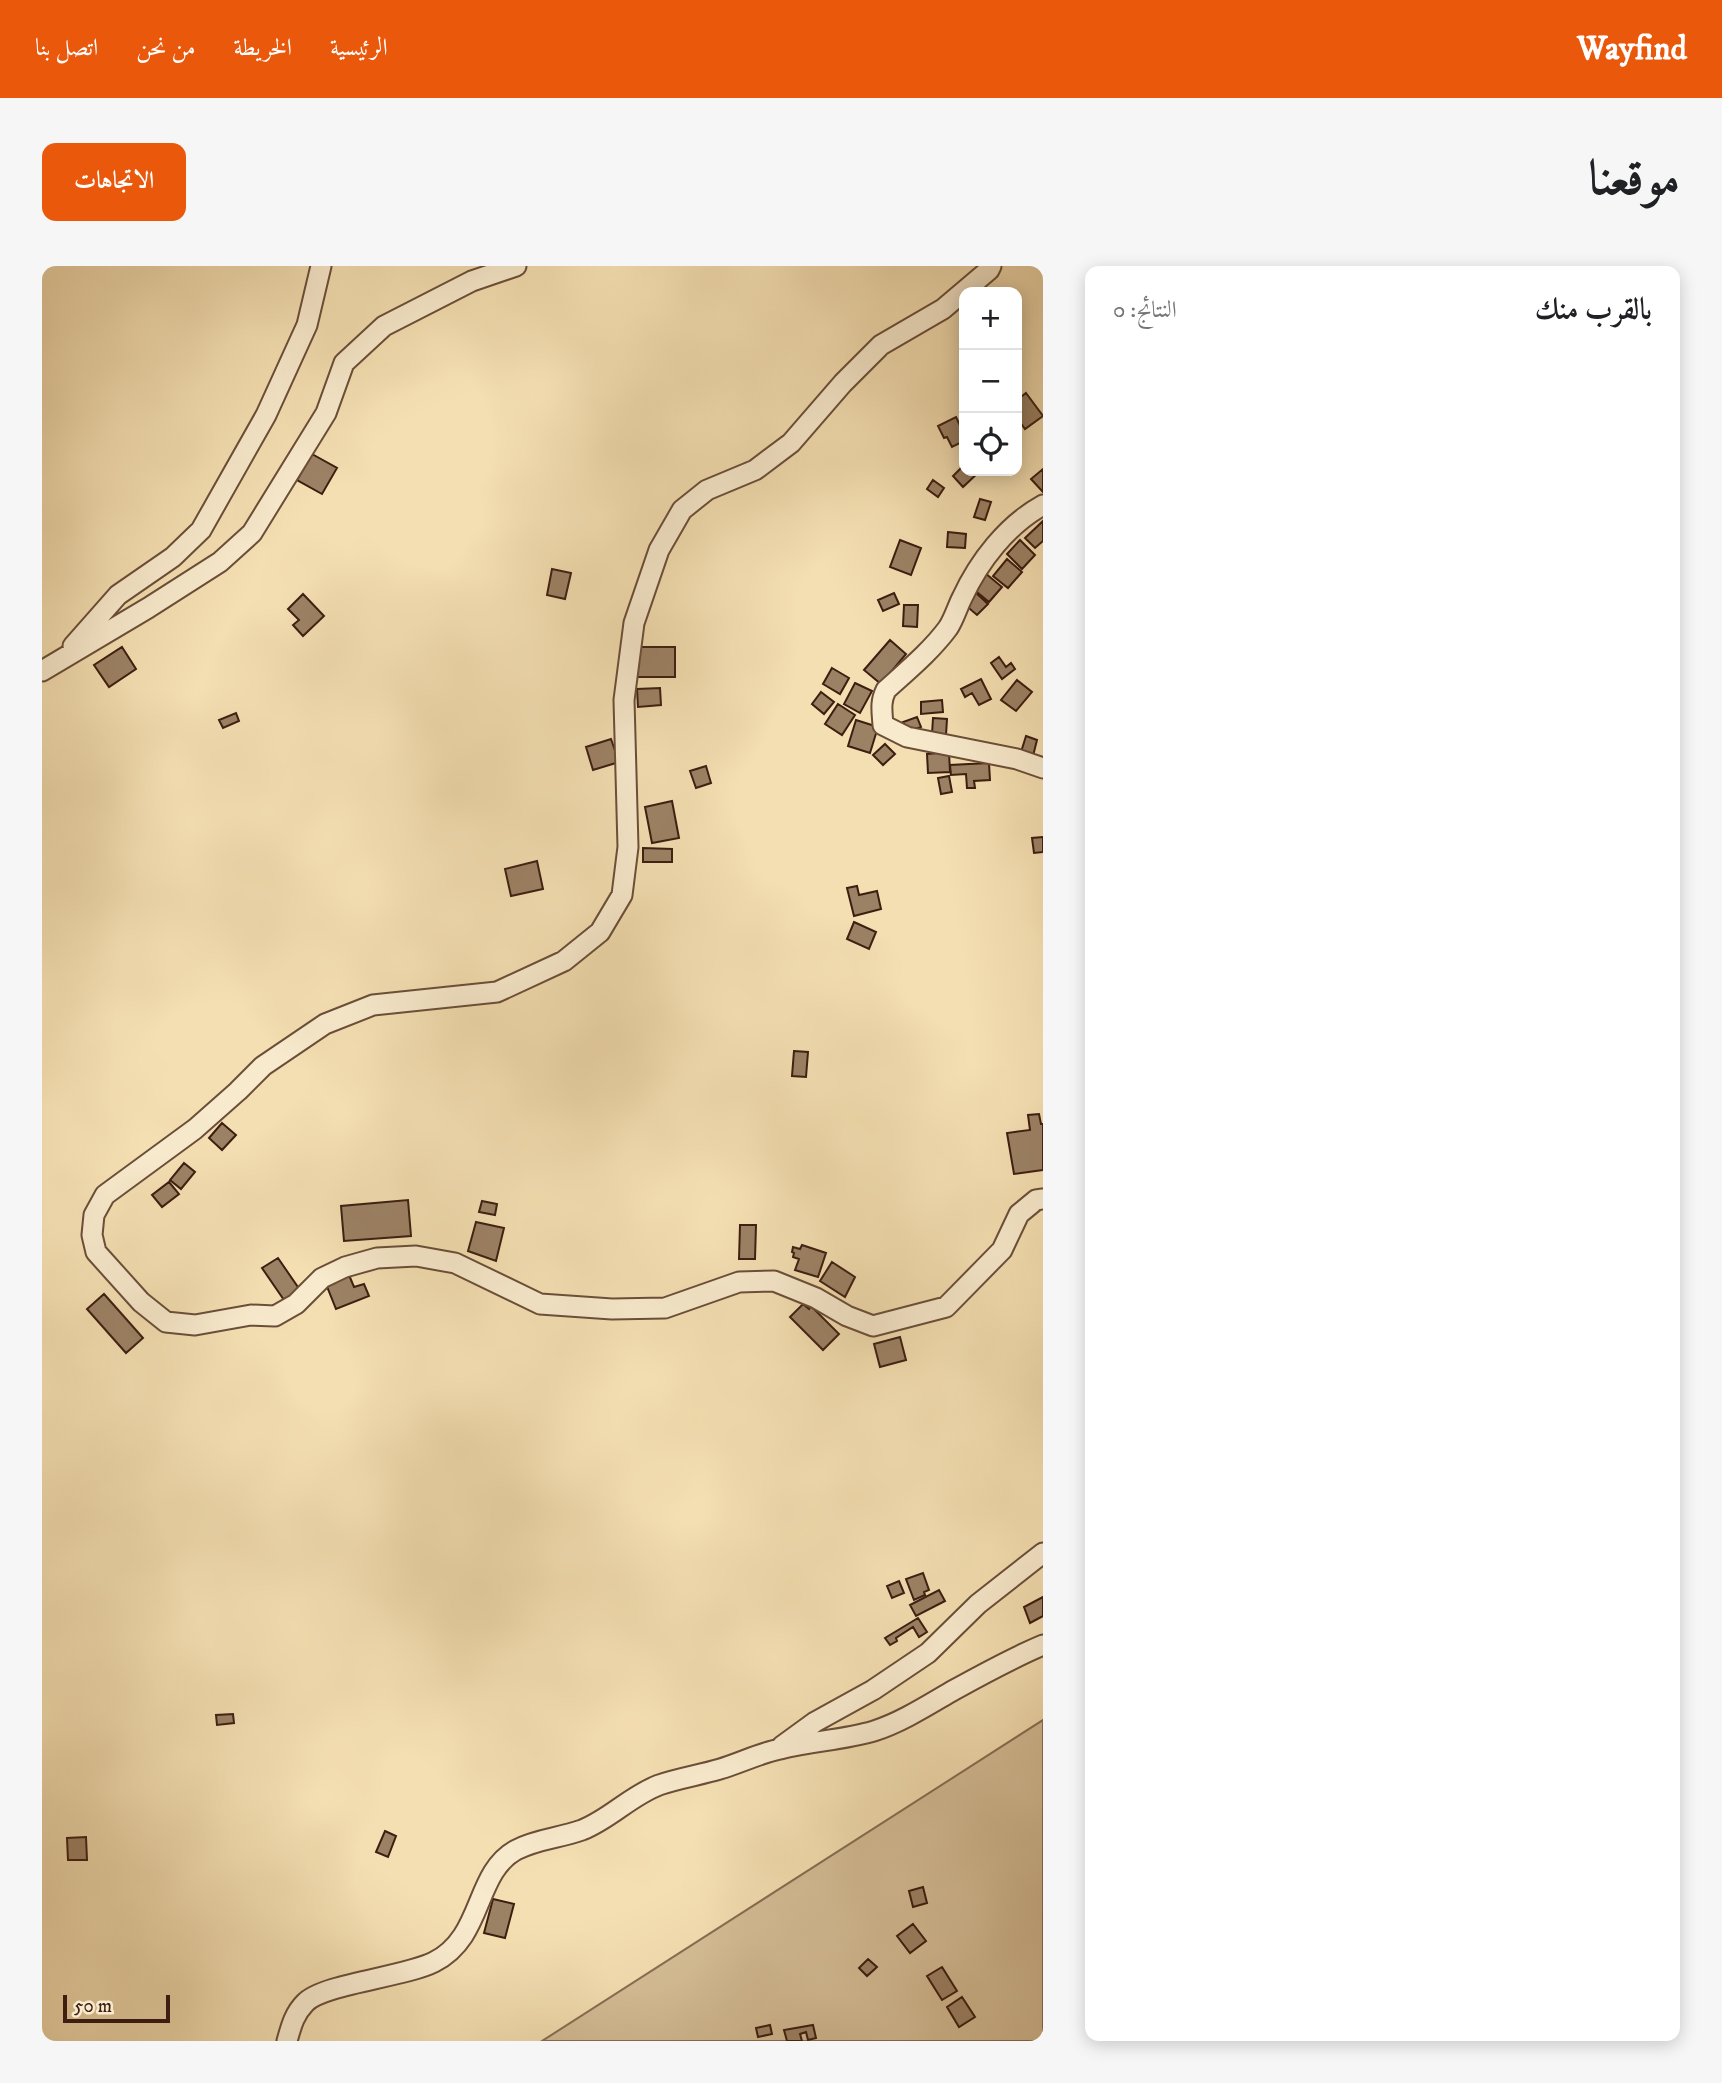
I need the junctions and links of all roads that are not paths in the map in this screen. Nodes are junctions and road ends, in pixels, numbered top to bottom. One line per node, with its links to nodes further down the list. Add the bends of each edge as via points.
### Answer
1 (321, 266): 5 (street, via 307,325 266,415 201,530 173,557 118,595)
2 (516, 266): 5 (street, via 472,281 384,326 344,363 326,413 252,533 220,562)
3 (991, 266): 7 (street, via 943,309 881,345 791,443 755,470 707,490 682,510 659,550 634,623 624,700 628,847 622,895 600,932 564,961 498,992 373,1005 325,1024 262,1066 195,1129 105,1195 94,1215 92,1235 96,1252 141,1302 166,1322 195,1325 251,1315 275,1316 296,1304 322,1278 345,1266 416,1256 455,1263 540,1304 665,1308 739,1282 774,1281 873,1326 946,1307 1002,1250 1020,1214)
4 (1043, 505): 6 (street, via 995,546 972,578 950,625 887,690 881,706 883,725 907,737)
5 (50, 666)
6 (1043, 768)
7 (1043, 1199)
8 (1043, 1553): 10 (street, via 978,1604 928,1653)
9 (1043, 1645): 10 (street, via 874,1731)
10 (778, 1749): 11 (street, via 637,1794 599,1822 513,1852 490,1877 475,1916 447,1954 400,1974 321,1992 305,2002)
11 (287, 2041)

